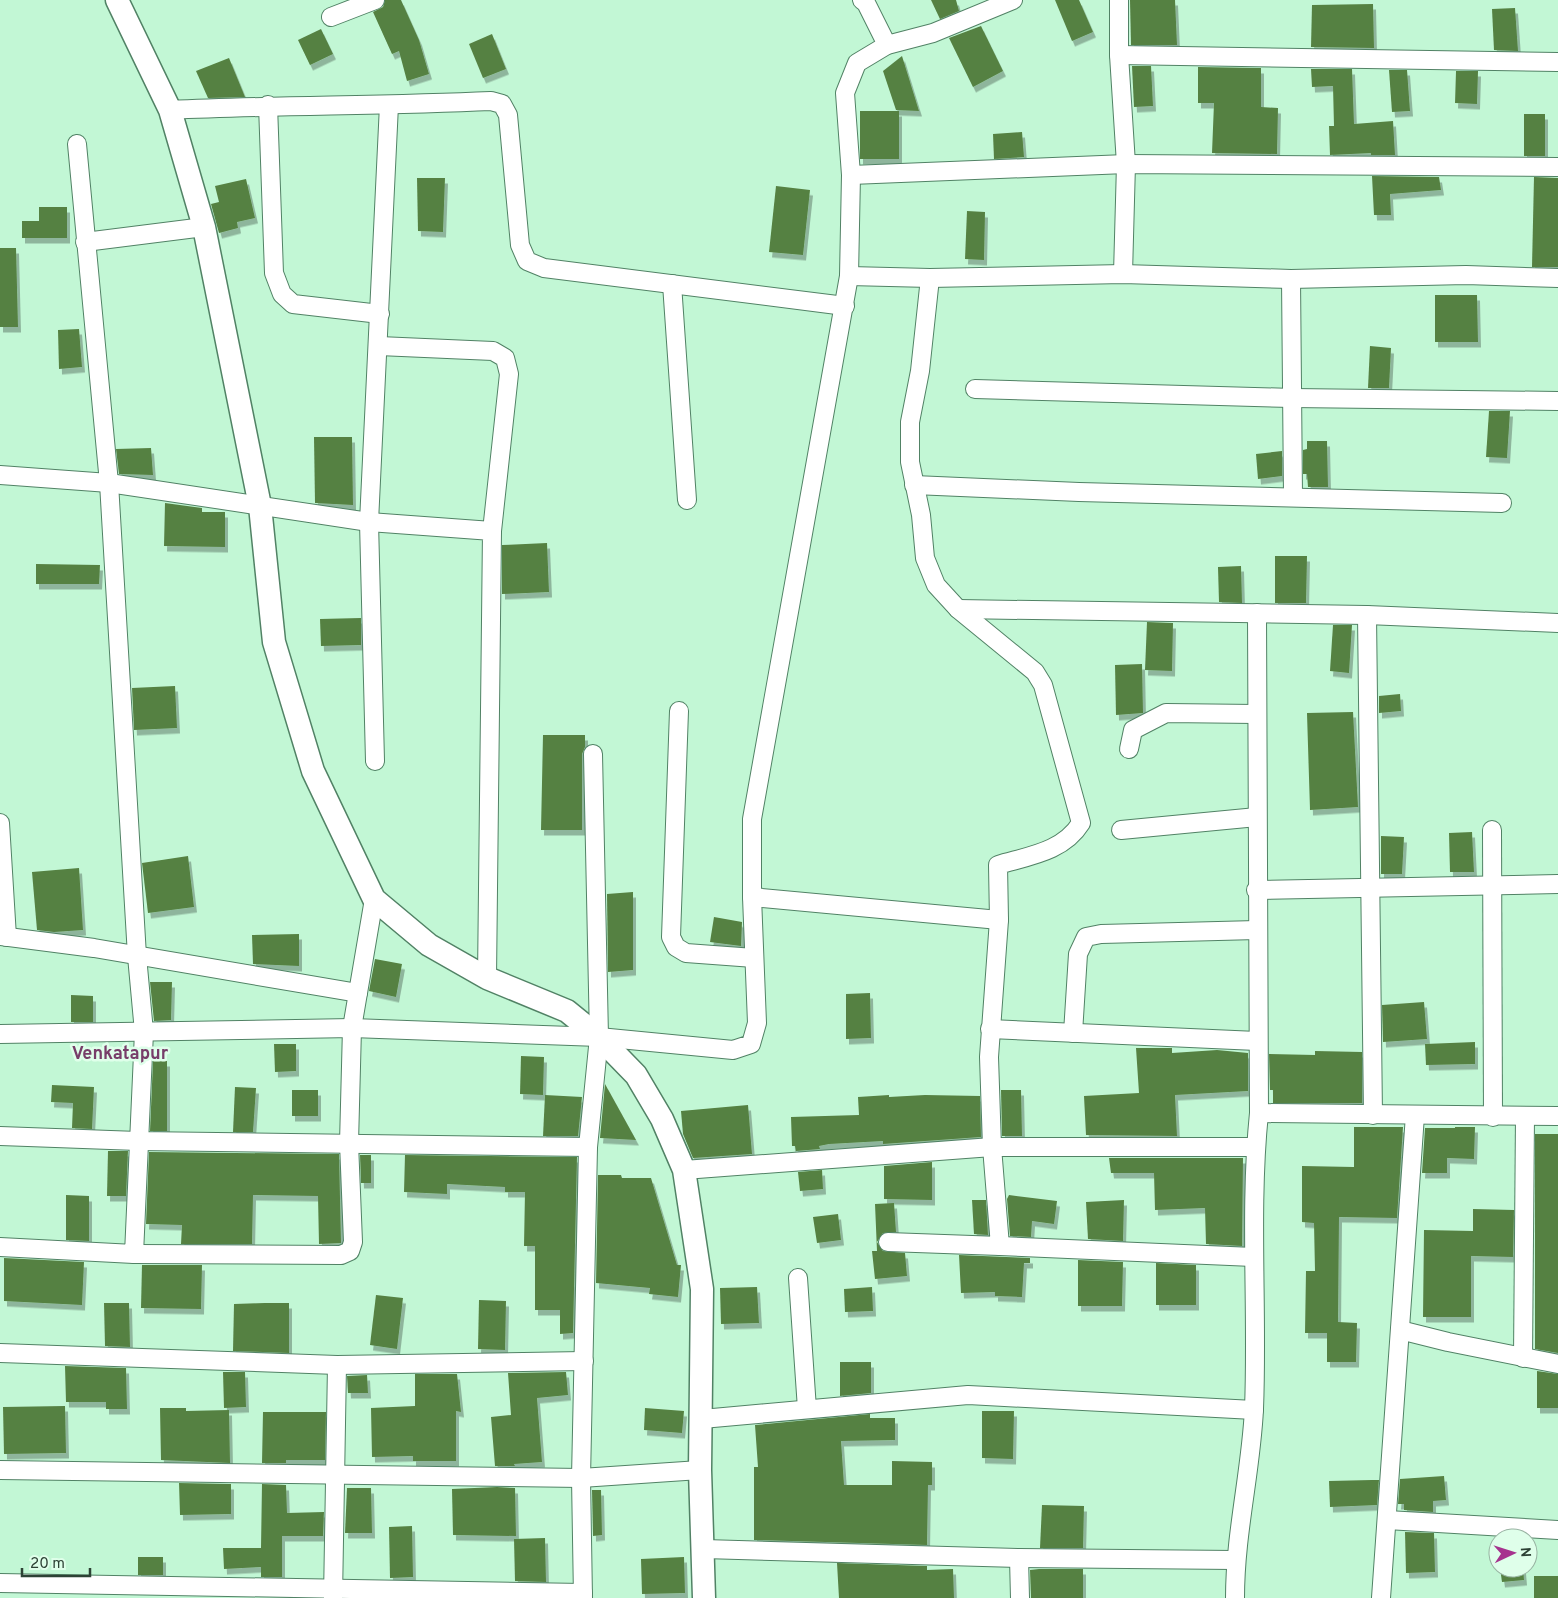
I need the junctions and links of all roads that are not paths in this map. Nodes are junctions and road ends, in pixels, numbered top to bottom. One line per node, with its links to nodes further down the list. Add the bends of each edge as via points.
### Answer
1 (117, 0): 12 (street)
2 (375, 0): 6 (street)
3 (862, 0): 7 (street)
4 (1013, 0): 7 (street, via 933,33)
5 (1118, 0): 8 (street)
6 (331, 17)
7 (887, 45): 16 (street, via 857,62 845,93)
8 (1119, 55): 9 (street); 14 (street)
9 (1558, 62)
10 (268, 105): 11 (street); 12 (street); 26 (street, via 274,273 282,294 293,304)
11 (389, 105): 24 (street, via 491,101 502,104 508,115 520,245 527,261 544,268); 26 (street)
12 (170, 110): 17 (street)
13 (77, 144): 18 (street)
14 (1126, 164): 15 (street); 16 (street); 19 (street)
15 (1558, 167)
16 (851, 176): 20 (street)
17 (204, 227): 18 (street); 37 (street)
18 (85, 242): 32 (street)
19 (1123, 274): 21 (street); 23 (street)
20 (849, 276): 21 (street); 25 (street)
21 (930, 278): 33 (street, via 920,371 910,422 910,462)
22 (1558, 278): 23 (street, via 1466,275)
23 (1291, 279): 29 (street)
24 (672, 284): 25 (street); 35 (street)
25 (845, 306): 57 (street, via 752,819)
26 (380, 314): 27 (street)
27 (379, 346): 38 (street); 39 (street, via 494,351 505,358 509,374)
28 (976, 389): 29 (street)
29 (1292, 398): 30 (street); 34 (street)
30 (1558, 401)
31 (0, 475): 32 (street)
32 (109, 483): 37 (street); 62 (street)
33 (914, 485): 34 (street); 40 (street, via 925,558 936,585)
34 (1293, 496): 36 (street)
35 (687, 500)
36 (1502, 503)
37 (260, 506): 38 (street); 58 (street, via 274,642 313,771)
38 (369, 522): 39 (street); 48 (street)
39 (492, 530): 64 (street)
40 (958, 609): 41 (street); 59 (street, via 1036,672 1043,685 1081,823 1073,836 1057,847 998,865)
41 (1257, 613): 42 (street); 45 (street)
42 (1368, 615): 43 (street); 55 (street)
43 (1558, 623)
44 (679, 711): 63 (street, via 671,937 676,947 686,953)
45 (1256, 714): 46 (street, via 1166,713 1133,730); 49 (street)
46 (1129, 749)
47 (593, 754): 71 (street)
48 (375, 761)
49 (1257, 818): 51 (street); 56 (street)
50 (0, 823): 61 (street)
51 (1121, 830)
52 (1492, 830): 54 (street)
53 (1558, 884): 54 (street)
54 (1491, 886): 55 (street); 78 (street)
55 (1371, 888): 56 (street); 74 (street)
56 (1256, 890): 60 (street)
57 (752, 897): 59 (street); 63 (street)
58 (374, 899): 64 (street, via 429,945); 65 (street)
59 (999, 920): 67 (street)
60 (1256, 930): 69 (street, via 1086,937 1078,954); 72 (street)
61 (4, 936): 62 (street)
62 (137, 956): 65 (street); 68 (street)
63 (754, 958): 71 (street, via 757,1023 751,1044 734,1050)
64 (487, 978): 71 (street, via 567,1011)
65 (358, 993): 66 (street)
66 (352, 1028): 68 (street); 71 (street); 81 (street)
67 (990, 1029): 69 (street); 83 (street)
68 (144, 1032): 70 (street); 80 (street)
69 (1074, 1033): 72 (street)
70 (0, 1034)
71 (599, 1037): 82 (street); 85 (street, via 636,1075 662,1119)
72 (1257, 1041): 73 (street)
73 (1259, 1113): 74 (street); 84 (street)
74 (1374, 1115): 75 (street)
75 (1415, 1115): 78 (street); 92 (street)
76 (1524, 1116): 77 (street); 78 (street); 94 (street)
77 (1558, 1116)
78 (1493, 1117)
79 (0, 1136): 80 (street)
80 (138, 1141): 81 (street); 89 (street)
81 (349, 1143): 82 (street); 89 (street, via 354,1242 350,1251 341,1256)
82 (588, 1147): 95 (street)
83 (992, 1147): 84 (street); 85 (street); 87 (street)
84 (1255, 1147): 90 (street)
85 (684, 1170): 100 (street, via 702,1289)
86 (888, 1242): 87 (street)
87 (1000, 1246): 90 (street)
88 (0, 1248): 89 (street)
89 (134, 1254)
90 (1253, 1257): 99 (street)
91 (798, 1278): 98 (street)
92 (1400, 1330): 94 (street); 105 (street)
93 (0, 1353): 97 (street)
94 (1523, 1358): 96 (street)
95 (584, 1361): 97 (street); 104 (street)
96 (1558, 1364)
97 (337, 1365): 103 (street)
98 (807, 1409): 99 (street, via 968,1395); 100 (street)
99 (1254, 1410): 109 (street)
100 (702, 1419): 102 (street)
101 (0, 1470): 103 (street)
102 (700, 1470): 104 (street); 107 (street)
103 (337, 1474): 104 (street); 111 (street)
104 (581, 1478): 112 (street)
105 (1387, 1520): 106 (street); 116 (street)
106 (1558, 1530)
107 (704, 1549): 108 (street); 113 (street)
108 (1019, 1558): 109 (street); 114 (street)
109 (1235, 1560): 115 (street)
110 (0, 1583): 111 (street)
111 (333, 1593): 112 (street)
112 (583, 1595)
113 (704, 1598)
114 (1020, 1598)
115 (1234, 1598)
116 (1381, 1598)

